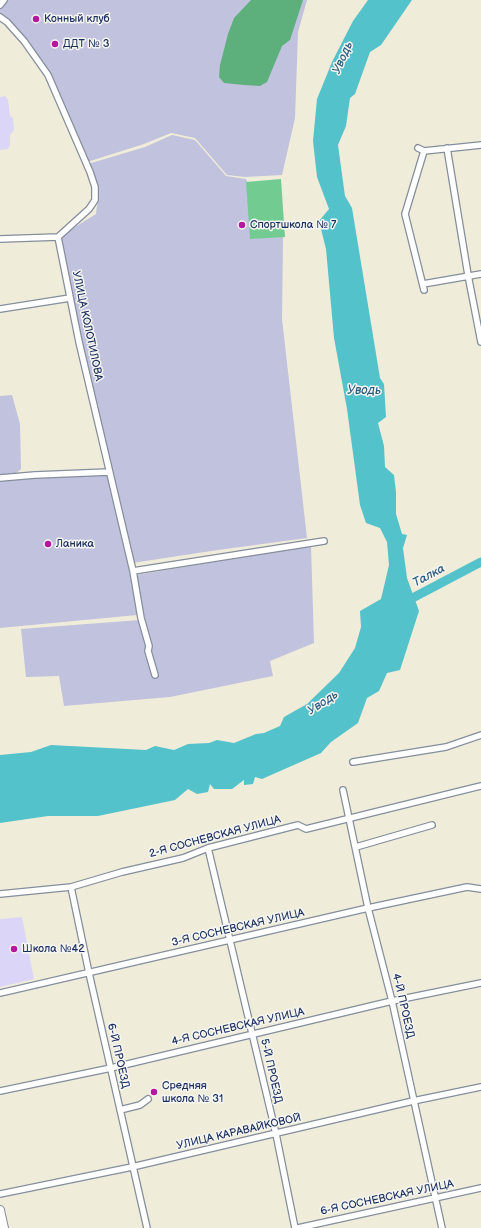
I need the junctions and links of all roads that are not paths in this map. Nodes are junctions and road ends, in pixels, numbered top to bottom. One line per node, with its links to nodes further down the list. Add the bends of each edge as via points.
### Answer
1 (4, 0): 2 (street)
2 (0, 5)
3 (0, 17): 8 (street, via 24,41 48,75 95,187 95,200 89,209)
4 (481, 145): 6 (street)
5 (418, 148): 7 (street)
6 (447, 148): 7 (street); 11 (street)
7 (424, 150): 11 (street, via 405,214 423,287)
8 (58, 237): 9 (street); 12 (street, УЛИЦА КОЛОТИЛОВА)
9 (0, 239)
10 (481, 274): 11 (street)
11 (468, 275): 14 (street)
12 (70, 298): 13 (street); 15 (street, УЛИЦА КОЛОТИЛОВА)
13 (0, 309)
14 (481, 342)
15 (109, 472): 16 (street); 18 (street, УЛИЦА КОЛОТИЛОВА)
16 (0, 478)
17 (324, 541): 18 (street)
18 (133, 571): 19 (street, УЛИЦА КОЛОТИЛОВА)
19 (155, 675)
20 (481, 735): 21 (street, via 446,747)
21 (353, 762)
22 (481, 786): 24 (street, 2-Я СОСНЕВСКАЯ УЛИЦА)
23 (343, 790): 24 (street, 4-Й ПРОЕЗД)
24 (350, 818): 26 (street, 4-Й ПРОЕЗД); 27 (street, 2-Я СОСНЕВСКАЯ УЛИЦА, via 306,829 298,825)
25 (432, 825): 26 (street)
26 (356, 847): 31 (street, 4-Й ПРОЕЗД)
27 (208, 848): 28 (street, 2-Я СОСНЕВСКАЯ УЛИЦА, via 183,858); 32 (street, 5-Й ПРОЕЗД)
28 (71, 887): 30 (street, 2-Я СОСНЕВСКАЯ УЛИЦА); 33 (street, 6-Й ПРОЕЗД)
29 (481, 890): 31 (street, 3-Я СОСНЕВСКАЯ УЛИЦА, via 467,888)
30 (0, 894)
31 (368, 908): 32 (street, 3-Я СОСНЕВСКАЯ УЛИЦА); 36 (street, 4-Й ПРОЕЗД)
32 (229, 940): 33 (street, 3-Я СОСНЕВСКАЯ УЛИЦА); 37 (street, 5-Й ПРОЕЗД)
33 (89, 973): 35 (street, 3-Я СОСНЕВСКАЯ УЛИЦА); 38 (street, 6-Й ПРОЕЗД)
34 (481, 983): 36 (street, 4-Я СОСНЕВСКАЯ УЛИЦА)
35 (0, 993)
36 (392, 1001): 37 (street, 4-Я СОСНЕВСКАЯ УЛИЦА); 42 (street, 4-Й ПРОЕЗД)
37 (253, 1034): 38 (street, 4-Я СОСНЕВСКАЯ УЛИЦА); 44 (street, 5-Й ПРОЕЗД)
38 (111, 1068): 40 (street, 4-Я СОСНЕВСКАЯ УЛИЦА); 43 (street, 6-Й ПРОЕЗД)
39 (481, 1088): 42 (street, УЛИЦА КАРАВАЙКОВОЙ)
40 (0, 1091)
41 (148, 1099): 43 (street, via 140,1105)
42 (413, 1102): 44 (street, УЛИЦА КАРАВАЙКОВОЙ); 48 (street, 4-Й ПРОЕЗД)
43 (120, 1110): 45 (street, 6-Й ПРОЕЗД)
44 (276, 1134): 45 (street, УЛИЦА КАРАВАЙКОВОЙ); 52 (street, 5-Й ПРОЕЗД)
45 (132, 1167): 47 (street, УЛИЦА КАРАВАЙКОВОЙ); 51 (street, 6-Й ПРОЕЗД)
46 (481, 1188): 48 (street, 6-Я СОСНЕВСКАЯ УЛИЦА)
47 (0, 1194)
48 (435, 1198): 52 (street, 6-Я СОСНЕВСКАЯ УЛИЦА); 53 (street, 4-Й ПРОЕЗД)
49 (0, 1210): 50 (main road)
50 (4, 1228)
51 (147, 1228)
52 (297, 1228)
53 (442, 1228)

